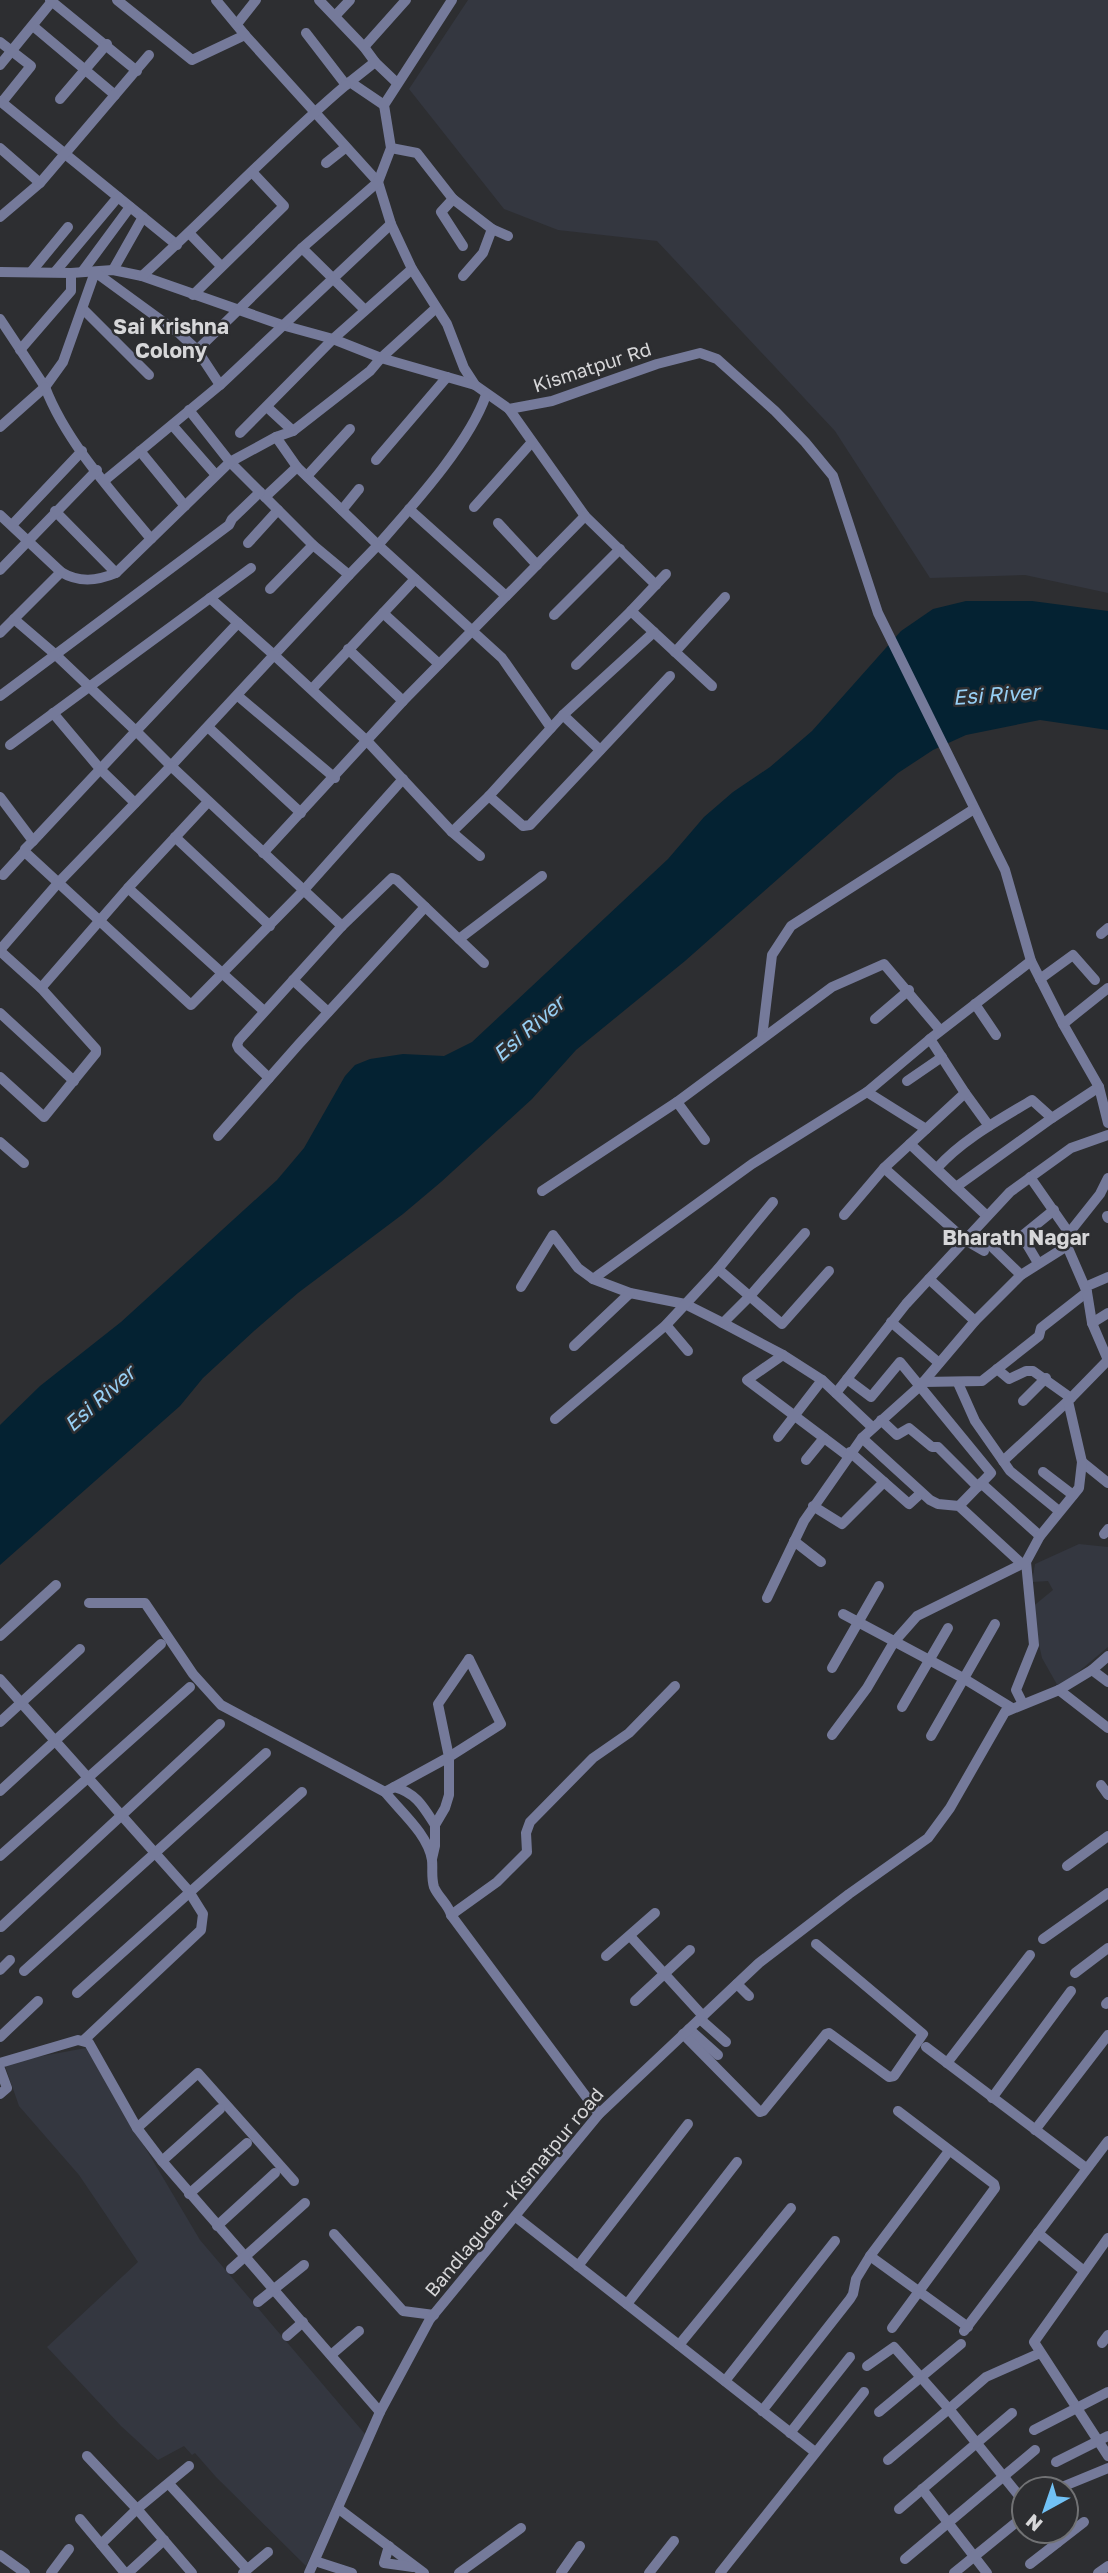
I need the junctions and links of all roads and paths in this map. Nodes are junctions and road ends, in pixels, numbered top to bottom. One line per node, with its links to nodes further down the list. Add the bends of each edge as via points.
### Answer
1 (52, 0): 11 (street); 15 (street)
2 (117, 0): 13 (street, via 192,60)
3 (256, 0): 10 (street)
4 (319, 0): 9 (street)
5 (351, 0): 9 (street)
6 (406, 0): 16 (street)
7 (451, 0): 23 (street)
8 (221, 2): 10 (street)
9 (335, 16): 16 (street)
10 (236, 24): 13 (street)
11 (33, 26): 17 (street); 21 (street)
12 (306, 33): 24 (street)
13 (245, 35): 29 (street)
14 (0, 42): 17 (street)
15 (107, 44): 21 (street); 22 (street)
16 (364, 47): 19 (street)
17 (12, 51): 20 (street); 27 (street, via 31,66)
18 (149, 55): 22 (street)
19 (375, 62): 23 (street); 24 (street)
20 (0, 65)
21 (84, 71): 25 (street); 26 (street)
22 (137, 71): 25 (street)
23 (397, 83): 28 (street)
24 (348, 84): 28 (street); 29 (street)
25 (115, 94): 33 (street)
26 (60, 99)
27 (1, 102): 33 (street)
28 (384, 105): 32 (street)
29 (314, 112): 31 (street); 35 (street)
30 (0, 148): 37 (street)
31 (345, 148): 34 (street); 36 (street)
32 (391, 148): 36 (street); 39 (street, via 417,153)
33 (66, 154): 37 (street); 38 (street)
34 (326, 163)
35 (252, 172): 46 (street); 51 (street, via 284,206)
36 (378, 182): 43 (street); 50 (street)
37 (40, 183): 41 (street)
38 (118, 197): 40 (street); 56 (street)
39 (453, 199): 45 (street); 49 (street, via 441,212)
40 (130, 207): 42 (street); 57 (street)
41 (0, 217)
42 (143, 217): 48 (street); 53 (street)
43 (391, 224): 52 (street); 61 (street)
44 (68, 226): 54 (street)
45 (492, 229): 47 (street); 60 (street, via 483,253)
46 (190, 234): 48 (street); 51 (street)
47 (508, 236)
48 (177, 245): 59 (street)
49 (463, 246)
50 (302, 248): 61 (street); 65 (street)
51 (221, 266): 62 (street)
52 (412, 269): 63 (street); 66 (street)
53 (113, 270): 58 (street); 59 (street)
54 (31, 271): 55 (street); 56 (street)
55 (0, 272)
56 (55, 272): 57 (street)
57 (77, 272): 58 (street); 70 (street, via 71,291)
58 (95, 272): 64 (street); 71 (street)
59 (142, 276): 62 (street)
60 (463, 276)
61 (332, 278): 66 (street); 68 (street)
62 (193, 295): 65 (street)
63 (436, 308): 72 (street); 75 (street)
64 (83, 309): 73 (street); 77 (street, via 63,362)
65 (237, 310): 68 (street); 71 (street)
66 (365, 310): 69 (street)
67 (0, 319): 70 (street)
68 (282, 325): 69 (street); 76 (street)
69 (333, 339): 72 (street); 79 (street)
70 (20, 350): 77 (street)
71 (197, 350): 76 (street)
72 (381, 358): 74 (street); 85 (street, via 359,381)
73 (149, 375)
74 (447, 377): 75 (street); 91 (street)
75 (475, 384): 78 (street)
76 (220, 385): 81 (street)
77 (44, 387): 83 (street); 89 (street, via 54,412)
78 (486, 395): 80 (street); 102 (street, via 474,426)
79 (267, 407): 85 (street); 86 (street)
80 (509, 409): 88 (street); 167 (street, Kismatpur Rd, via 552,401 688,354 717,359 775,411 833,476 878,613)
81 (189, 410): 82 (street); 92 (street)
82 (173, 426): 90 (street); 95 (street)
83 (0, 427)
84 (351, 429): 96 (street)
85 (293, 430): 87 (street)
86 (240, 433)
87 (276, 437): 92 (street); 93 (street)
88 (532, 442): 101 (street); 107 (street)
89 (82, 451): 94 (street); 109 (street)
90 (140, 451): 97 (street); 100 (street)
91 (376, 460)
92 (230, 462): 95 (street); 99 (street)
93 (297, 467): 96 (street); 99 (street)
94 (97, 470): 97 (street); 105 (street)
95 (215, 474): 100 (street)
96 (307, 476): 104 (street)
97 (104, 481): 110 (street)
98 (359, 489): 104 (street)
99 (262, 495): 103 (street); 140 (street)
100 (185, 506): 110 (street)
101 (474, 507)
102 (410, 509): 114 (street); 126 (street)
103 (278, 510): 112 (street); 113 (street)
104 (342, 510): 114 (street)
105 (55, 512): 111 (street); 120 (street)
106 (0, 515): 109 (street)
107 (585, 516): 115 (street); 116 (street)
108 (498, 523): 116 (street)
109 (12, 525): 111 (street)
110 (150, 539): 120 (street)
111 (27, 540): 118 (street); 119 (street)
112 (248, 543)
113 (313, 545): 122 (street); 125 (street)
114 (378, 545): 122 (street); 123 (street)
115 (620, 548): 124 (street); 132 (street)
116 (537, 565): 126 (street)
117 (251, 568): 128 (street)
118 (0, 570)
119 (61, 572): 120 (street, via 85,580); 133 (street)
120 (116, 573)
121 (666, 574): 124 (street)
122 (349, 575): 141 (street)
123 (415, 579): 130 (street); 135 (street)
124 (656, 585): 129 (street)
125 (270, 589)
126 (506, 596): 135 (street)
127 (725, 597): 139 (street)
128 (210, 598): 134 (street); 146 (street)
129 (631, 611): 136 (street); 143 (street)
130 (383, 613): 138 (street); 142 (street)
131 (0, 615): 133 (street)
132 (554, 615)
133 (12, 622): 137 (street); 140 (street)
134 (238, 623): 141 (street); 155 (street)
135 (471, 630): 142 (street); 154 (street, via 502,658)
136 (654, 632): 139 (street); 152 (street)
137 (0, 633)
138 (348, 649): 147 (street); 150 (street)
139 (675, 652): 145 (street)
140 (56, 655): 146 (street); 148 (street)
141 (274, 655): 147 (street); 149 (street)
142 (439, 664): 150 (street)
143 (576, 665)
144 (670, 676): 158 (street)
145 (712, 686)
146 (90, 688): 151 (street); 155 (street)
147 (312, 689): 156 (street)
148 (0, 696)
149 (238, 696): 153 (street); 161 (street)
150 (403, 701): 156 (street)
151 (53, 713): 157 (street); 160 (street)
152 (563, 715): 154 (street); 158 (street)
153 (209, 728): 159 (street); 168 (street)
154 (551, 728): 163 (street)
155 (136, 732): 159 (street); 160 (street)
156 (368, 742): 161 (street); 162 (street)
157 (10, 744)
158 (600, 750): 163 (street, via 526,827)
159 (171, 766): 165 (street); 166 (street)
160 (101, 770): 165 (street); 171 (street)
161 (335, 778): 168 (street)
162 (403, 779): 169 (street); 179 (street)
163 (489, 796): 169 (street)
164 (0, 797): 171 (street)
165 (135, 803): 177 (street)
166 (207, 803): 170 (street); 173 (street)
167 (974, 809): 186 (street, Kismatpur Rd, via 1005,870); 203 (street, via 791,926 772,954)
168 (302, 813): 173 (street)
169 (452, 832): 174 (street)
170 (175, 837): 178 (street); 182 (street)
171 (33, 841): 172 (street)
172 (25, 851): 175 (street); 177 (street)
173 (263, 853): 179 (street)
174 (480, 856)
175 (3, 876)
176 (542, 876): 184 (street)
177 (58, 883): 181 (street); 185 (street)
178 (128, 888): 181 (street); 188 (street)
179 (303, 891): 182 (street); 183 (street)
180 (425, 907): 183 (street, via 392,878); 184 (street); 197 (street)
181 (100, 920): 188 (street, via 189,1005); 192 (street)
182 (270, 926): 188 (street)
183 (342, 926): 189 (street)
184 (459, 939): 187 (street)
185 (1, 946): 192 (street)
186 (1031, 961): 190 (street, Kismatpur Rd); 195 (street)
187 (484, 963)
188 (224, 974): 196 (street)
189 (293, 979): 196 (street); 197 (street)
190 (1040, 979): 191 (street, via 1073,955); 200 (street, Kismatpur Rd)
191 (1096, 980)
192 (41, 988): 207 (street, via 96,1049)
193 (1108, 988): 200 (street)
194 (909, 990): 199 (street); 201 (street); 203 (street, via 884,964 832,987)
195 (975, 1004): 201 (street); 202 (street)
196 (264, 1011): 206 (street, via 237,1045)
197 (328, 1012): 206 (street)
198 (0, 1013): 207 (street)
199 (875, 1019)
200 (1063, 1024): 210 (street, Kismatpur Rd)
201 (940, 1030): 204 (street)
202 (996, 1035)
203 (762, 1038): 213 (street)
204 (930, 1039): 205 (street); 211 (street)
205 (942, 1057): 208 (street); 212 (street)
206 (269, 1077): 219 (street)
207 (74, 1081): 209 (street, via 44,1117)
208 (908, 1081)
209 (2, 1083)
210 (1099, 1087): 214 (street); 215 (street, Kismatpur Rd)
211 (867, 1092): 217 (street); 244 (street, via 752,1164)
212 (965, 1093): 216 (street); 217 (street)
213 (677, 1102): 220 (street); 229 (street)
214 (1052, 1118): 216 (street, via 1032,1100); 228 (street)
215 (1108, 1123)
216 (989, 1126): 225 (street)
217 (926, 1129): 222 (street)
218 (1108, 1135): 226 (street, via 1071,1149)
219 (219, 1136)
220 (705, 1140)
221 (0, 1142): 223 (street)
222 (910, 1144): 224 (street); 225 (street)
223 (24, 1163)
224 (884, 1168): 233 (street); 237 (street)
225 (937, 1168): 228 (street)
226 (1030, 1177): 232 (street); 234 (street)
227 (1108, 1178): 230 (street)
228 (956, 1187): 234 (street)
229 (542, 1191)
230 (1104, 1192): 236 (street)
231 (773, 1202): 240 (street)
232 (1054, 1210): 236 (street); 239 (street, via 1022,1236)
233 (844, 1215)
234 (987, 1216): 237 (street)
235 (805, 1233): 249 (street)
236 (1069, 1233): 238 (street)
237 (965, 1241): 242 (street, via 987,1248); 245 (street)
238 (1067, 1246): 239 (street); 247 (street)
239 (1038, 1263): 242 (street)
240 (718, 1269): 249 (street); 250 (street)
241 (829, 1271): 249 (street, via 778,1328)
242 (1021, 1275): 252 (street)
243 (1108, 1277): 247 (street)
244 (593, 1279): 246 (street, via 578,1268 553,1235); 248 (street)
245 (929, 1279): 252 (street); 253 (street)
246 (521, 1287)
247 (1086, 1290): 254 (street); 261 (street)
248 (630, 1293): 250 (street); 257 (street)
249 (750, 1296): 255 (street)
250 (685, 1304): 255 (street); 256 (street)
251 (1108, 1313): 254 (street)
252 (975, 1321): 260 (street)
253 (891, 1322): 260 (street); 263 (street)
254 (1092, 1322): 268 (street, via 1108,1360)
255 (723, 1323): 259 (street)
256 (666, 1325): 258 (street); 271 (street)
257 (574, 1346)
258 (688, 1351)
259 (783, 1354): 264 (street); 270 (street, via 747,1380)
260 (939, 1363): 266 (street)
261 (997, 1369): 262 (street, via 1009,1380 1026,1371); 265 (street, via 982,1381)
262 (1046, 1378): 268 (street); 269 (street)
263 (847, 1379): 266 (street, via 871,1397 900,1362); 267 (street)
264 (822, 1380): 267 (street); 270 (street)
265 (958, 1383): 266 (street); 276 (street)
266 (922, 1384): 272 (street); 280 (street)
267 (836, 1393): 272 (street)
268 (1070, 1400): 279 (street); 281 (street)
269 (1023, 1401)
270 (794, 1415): 273 (street); 274 (street)
271 (555, 1419)
272 (877, 1423): 275 (street); 285 (street, via 897,1435 909,1428 938,1447)
273 (778, 1437)
274 (824, 1438): 277 (street); 278 (street)
275 (862, 1438): 277 (street); 286 (street)
276 (995, 1451): 279 (street); 280 (street)
277 (849, 1454): 283 (street); 288 (street)
278 (806, 1460)
279 (1003, 1461): 290 (street)
280 (982, 1462): 285 (street, via 991,1473)
281 (1082, 1462): 284 (street); 287 (street, via 1079,1488)
282 (1044, 1472): 287 (street)
283 (884, 1482): 286 (street, via 909,1504); 288 (street, via 842,1524)
284 (1108, 1483)
285 (979, 1485): 289 (street); 291 (street)
286 (921, 1493): 289 (street, via 938,1504)
287 (1073, 1495): 290 (street)
288 (813, 1506): 292 (street)
289 (959, 1506): 294 (street)
290 (1059, 1511): 291 (street)
291 (1040, 1536): 294 (street)
292 (794, 1541): 293 (street); 297 (street)
293 (821, 1562)
294 (1024, 1563): 304 (street, via 917,1616); 318 (street, via 1034,1645 1016,1690)
295 (56, 1585): 303 (street)
296 (879, 1586): 300 (street)
297 (766, 1598)
298 (89, 1603): 330 (street, via 145,1603 192,1674 221,1705)
299 (844, 1614): 300 (street)
300 (859, 1623): 304 (street); 309 (street)
301 (995, 1624): 311 (street)
302 (948, 1628): 308 (street)
303 (0, 1636)
304 (894, 1642): 308 (street); 323 (street)
305 (161, 1644): 325 (street)
306 (80, 1648): 317 (street)
307 (1108, 1656): 310 (street, Bandlaguda - Kismatpur road)
308 (929, 1660): 311 (street); 319 (street)
309 (832, 1668)
310 (1092, 1670): 313 (street); 316 (street, Bandlaguda - Kismatpur road)
311 (963, 1678): 318 (street); 324 (street)
312 (0, 1679): 317 (street)
313 (1108, 1682)
314 (676, 1686): 344 (street, via 629,1733 593,1758 530,1822 527,1852 497,1882)
315 (190, 1687): 328 (street)
316 (1059, 1690): 318 (street, Bandlaguda - Kismatpur road); 322 (street)
317 (21, 1703): 320 (street); 325 (street)
318 (1017, 1706): 358 (street, Bandlaguda - Kismatpur road, via 1005,1712 928,1838 839,1901)
319 (902, 1707)
320 (0, 1722)
321 (220, 1724): 334 (street)
322 (1108, 1728)
323 (832, 1735)
324 (931, 1736)
325 (55, 1741): 328 (street); 331 (street)
326 (266, 1753): 337 (street)
327 (449, 1757): 327 (street, via 438,1704 469,1659 501,1724); 330 (street); 335 (street, via 449,1796)
328 (88, 1778): 334 (street); 338 (street)
329 (1101, 1784): 333 (street)
330 (389, 1789): 335 (street, via 407,1791 417,1798); 339 (street)
331 (0, 1791)
332 (302, 1792): 341 (street)
333 (1108, 1795)
334 (121, 1816): 337 (street); 345 (street)
335 (435, 1825): 339 (street)
336 (1108, 1836): 340 (street)
337 (154, 1854): 341 (street); 355 (street)
338 (0, 1856)
339 (432, 1859): 344 (street, via 435,1888)
340 (1067, 1866)
341 (190, 1893): 360 (street); 368 (street, via 203,1914 201,1930)
342 (1108, 1893): 347 (street)
343 (655, 1913): 346 (street)
344 (451, 1915): 379 (street)
345 (1, 1927)
346 (630, 1936): 352 (street); 357 (street)
347 (1042, 1939)
348 (816, 1944): 365 (street, via 923,2034 894,2076 826,2034 758,2112)
349 (1108, 1948): 356 (street)
350 (690, 1950): 357 (street)
351 (1030, 1955): 373 (street)
352 (606, 1956)
353 (9, 1960): 354 (street)
354 (0, 1969)
355 (24, 1971)
356 (1075, 1973)
357 (665, 1974): 363 (street); 364 (street)
358 (737, 1984): 361 (street); 364 (street, Bandlaguda - Kismatpur road)
359 (1071, 1991): 376 (street)
360 (77, 1993)
361 (749, 1996)
362 (38, 2001): 367 (street)
363 (635, 2001)
364 (701, 2018): 365 (street, Bandlaguda - Kismatpur road); 369 (street)
365 (686, 2031): 371 (street); 379 (street, Bandlaguda - Kismatpur road)
366 (1108, 2035): 382 (street)
367 (0, 2037)
368 (84, 2040): 372 (street); 381 (street)
369 (726, 2042)
370 (926, 2047): 373 (street)
371 (718, 2055)
372 (0, 2063)
373 (947, 2063): 376 (street)
374 (0, 2069): 375 (street, via 7,2088)
375 (0, 2094)
376 (992, 2098): 382 (street)
377 (220, 2109): 386 (street)
378 (898, 2111): 385 (street)
379 (599, 2114): 394 (street, Bandlaguda - Kismatpur road)
380 (688, 2124): 403 (street)
381 (137, 2128): 386 (street); 390 (street, via 198,2073)
382 (1035, 2130): 388 (street)
383 (1108, 2141): 388 (street)
384 (247, 2143): 391 (street)
385 (949, 2151): 400 (street); 407 (street, via 995,2188)
386 (162, 2161): 391 (street)
387 (737, 2162): 409 (street)
388 (1086, 2168): 396 (street)
389 (275, 2173): 395 (street)
390 (294, 2182)
391 (190, 2194): 395 (street)
392 (305, 2203): 401 (street)
393 (791, 2208): 416 (street)
394 (516, 2217): 403 (street); 410 (street, Bandlaguda - Kismatpur road)
395 (217, 2226): 401 (street)
396 (1038, 2233): 405 (street); 414 (street)
397 (334, 2234): 410 (street, via 403,2311)
398 (1108, 2238): 405 (street)
399 (835, 2241): 422 (street)
400 (870, 2256): 407 (street); 427 (street, via 850,2300)
401 (246, 2257): 404 (street); 406 (street)
402 (304, 2265): 406 (street)
403 (578, 2266): 409 (street)
404 (231, 2269)
405 (1084, 2271): 417 (street, via 1034,2342)
406 (274, 2289): 408 (street); 411 (street)
407 (919, 2292): 412 (street); 414 (street)
408 (258, 2302)
409 (627, 2304): 416 (street)
410 (434, 2315): 428 (street, Bandlaguda - Kismatpur road)
411 (303, 2322): 415 (street); 418 (street)
412 (892, 2328)
413 (359, 2331): 418 (street)
414 (964, 2334): 421 (street)
415 (287, 2336)
416 (679, 2345): 422 (street)
417 (1038, 2350): 425 (street); 426 (street, via 1025,2361 986,2377)
418 (331, 2355): 428 (street)
419 (850, 2357): 432 (street)
420 (867, 2366): 421 (street, via 894,2347)
421 (921, 2378): 426 (street); 429 (street)
422 (725, 2381): 427 (street)
423 (864, 2392): 436 (street)
424 (1108, 2392): 425 (street)
425 (1078, 2408): 431 (street); 433 (street)
426 (949, 2409): 434 (street); 439 (street)
427 (762, 2411): 432 (street)
428 (380, 2412): 449 (street, Bandlaguda - Kismatpur road)
429 (879, 2412)
430 (1012, 2413): 434 (street)
431 (1034, 2430)
432 (790, 2433): 436 (street)
433 (1104, 2439): 438 (street); 440 (street)
434 (976, 2443): 443 (street); 447 (street)
435 (1035, 2450): 443 (street)
436 (815, 2452): 484 (street)
437 (87, 2455): 448 (street)
438 (1108, 2456)
439 (888, 2460)
440 (1056, 2462)
441 (189, 2466): 445 (street)
442 (1108, 2468): 444 (street)
443 (1003, 2476): 446 (street); 453 (street)
444 (1080, 2480)
445 (169, 2484): 448 (street); 473 (street)
446 (1010, 2485)
447 (922, 2489): 450 (street); 453 (street)
448 (137, 2509): 457 (street); 459 (street)
449 (338, 2509): 461 (street); 468 (street, Bandlaguda - Kismatpur road)
450 (899, 2509)
451 (80, 2519): 459 (street)
452 (1084, 2522): 454 (street)
453 (947, 2524): 466 (street); 467 (street)
454 (1080, 2525)
455 (1010, 2527): 466 (street)
456 (521, 2528): 481 (street)
457 (164, 2539): 474 (street); 477 (street)
458 (674, 2541): 483 (street)
459 (101, 2544): 477 (street)
460 (1054, 2545): 470 (street)
461 (389, 2546): 469 (street); 472 (street)
462 (580, 2546): 482 (street)
463 (69, 2549): 476 (street)
464 (268, 2552): 473 (street)
465 (0, 2555): 475 (street)
466 (974, 2557): 485 (street); 486 (street)
467 (905, 2559)
468 (315, 2561): 478 (street, Bandlaguda - Kismatpur road); 479 (street)
469 (384, 2564): 472 (street); 480 (street)
470 (1030, 2564)
471 (1108, 2566): 487 (street)
472 (420, 2570)
473 (245, 2571)
474 (189, 2572)
475 (25, 2573)
476 (51, 2573)
477 (127, 2573)
478 (309, 2573)
479 (352, 2573)
480 (374, 2573)
481 (459, 2573)
482 (561, 2573)
483 (649, 2573)
484 (720, 2573)
485 (954, 2573)
486 (987, 2573)
487 (1098, 2573)

